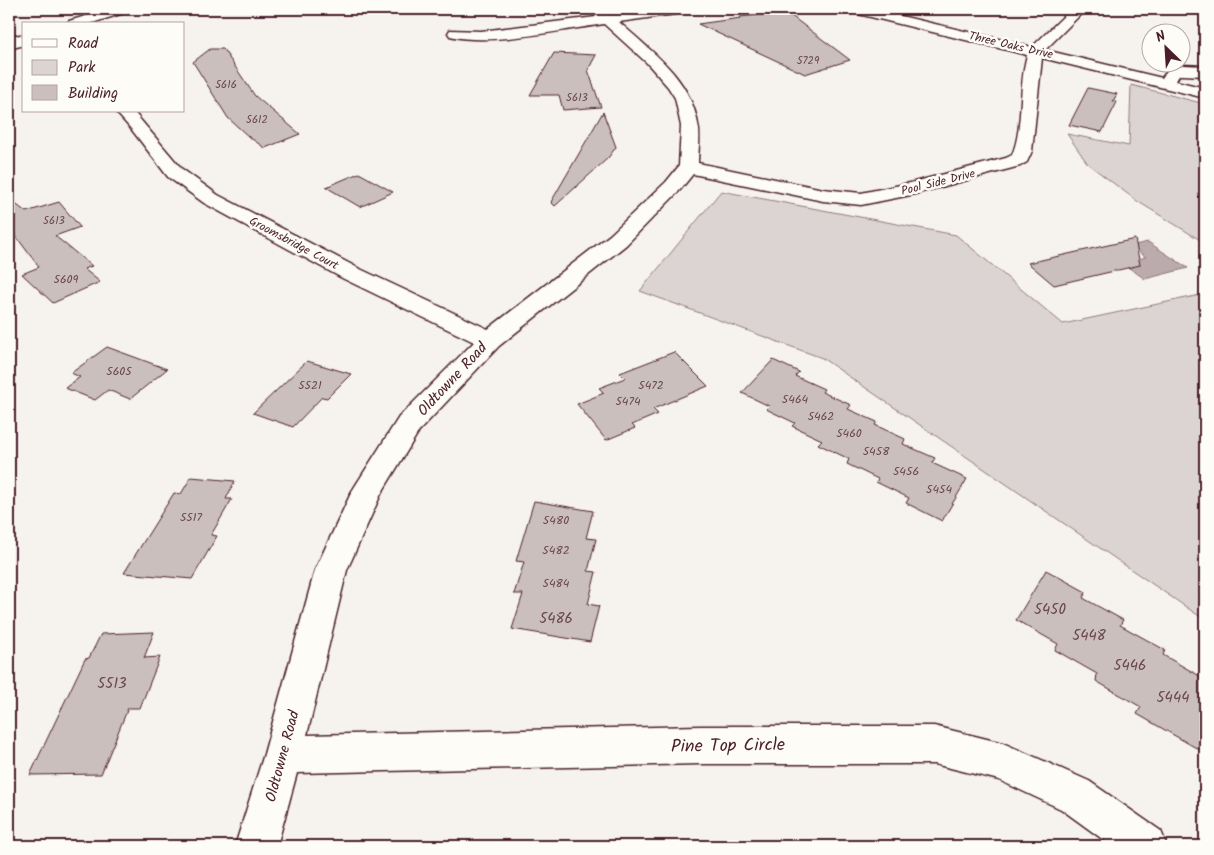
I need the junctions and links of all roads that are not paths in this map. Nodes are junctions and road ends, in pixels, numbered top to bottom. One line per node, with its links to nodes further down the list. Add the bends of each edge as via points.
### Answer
1 (122, 9): 6 (street)
2 (683, 9): 5 (street)
3 (855, 9): 8 (street, Three Oaks Drive)
4 (1079, 9): 8 (street)
5 (602, 14): 7 (street, via 524,31 481,35); 13 (street, via 652,60 683,98 690,126)
6 (80, 22)
7 (455, 33)
8 (1036, 51): 10 (street, Three Oaks Drive); 13 (street, Pool Side Drive, via 1029,85 1025,144 1020,158 1002,167 861,199 823,195)
9 (1205, 72): 10 (street, via 1174,72)
10 (1168, 82): 11 (street, Three Oaks Drive)
11 (1205, 93)
12 (124, 112): 14 (street, Groomsbridge Court, via 175,173 211,199 350,273)
13 (688, 166): 14 (street, Oldtowne Road, via 673,186 618,240)
14 (490, 340): 15 (street, Oldtowne Road, via 409,424 367,490 331,570)
15 (284, 754): 16 (street, Oldtowne Road); 17 (street, Pine Top Circle, via 700,745 934,745 1003,762 1075,795)
16 (256, 846)
17 (1146, 846)

